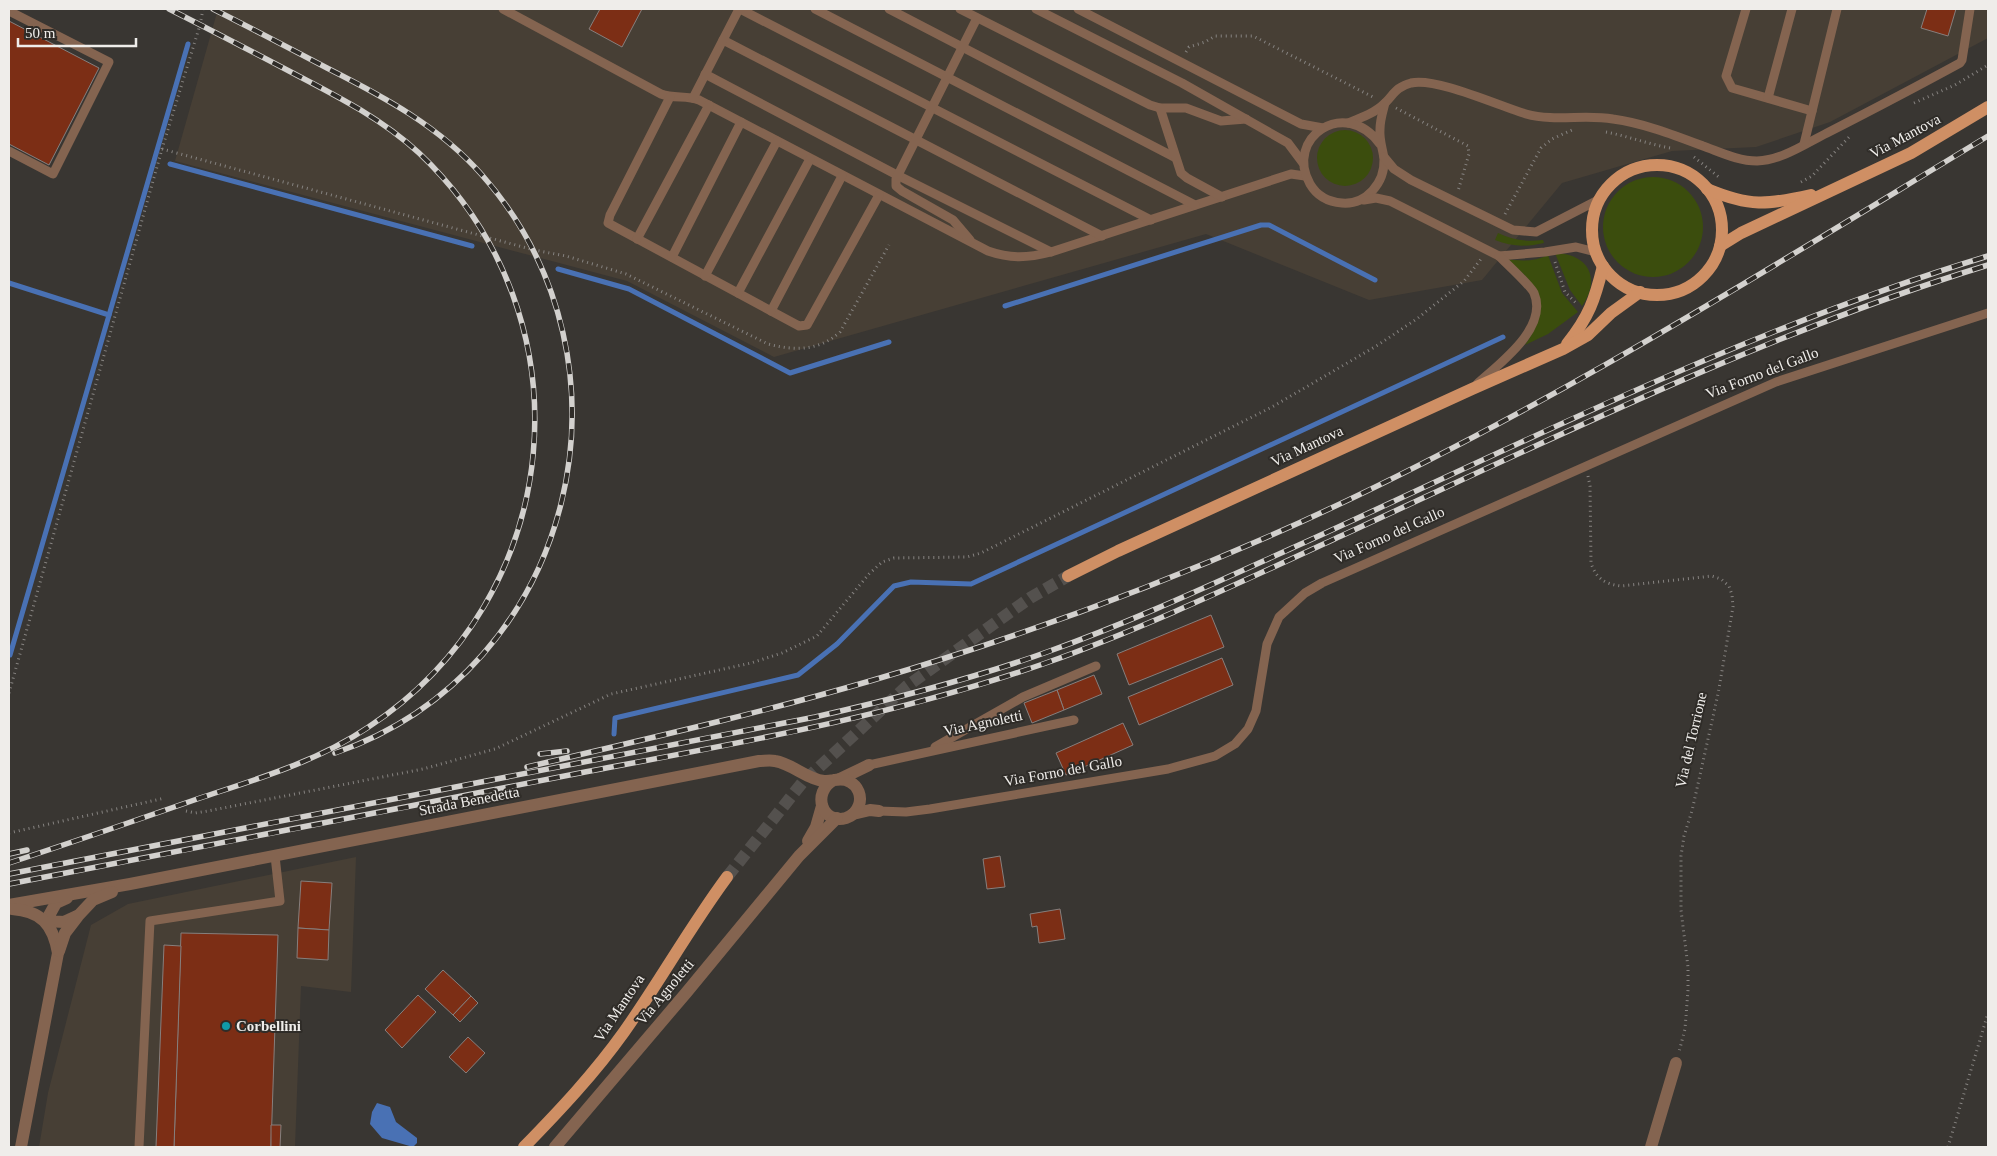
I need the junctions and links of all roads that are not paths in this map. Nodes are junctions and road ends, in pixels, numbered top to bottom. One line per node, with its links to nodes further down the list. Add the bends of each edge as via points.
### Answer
1 (503, 9): 18 (lane)
2 (740, 9): 14 (lane); 23 (lane)
3 (815, 9): 17 (lane)
4 (889, 9): 15 (lane)
5 (960, 9): 13 (lane)
6 (1036, 9): 27 (lane)
7 (1078, 9): 30 (lane, via 1301,124)
8 (1746, 9): 20 (lane, via 1726,76 1732,88)
9 (1792, 9): 20 (lane)
10 (1837, 9): 26 (lane)
11 (1970, 9): 34 (lane, via 1960,63)
12 (9, 11): 35 (lane, via 109,62 53,174)
13 (977, 18): 15 (lane); 25 (lane)
14 (723, 40): 16 (lane); 31 (lane)
15 (962, 47): 17 (lane); 36 (lane)
16 (705, 74): 19 (lane); 40 (lane)
17 (947, 78): 23 (lane); 49 (lane)
18 (670, 97): 19 (lane); 52 (lane, via 608,223)
19 (693, 98): 22 (lane)
20 (1768, 98): 26 (lane)
21 (1385, 103): 29 (lane, via 1363,118); 33 (lane); 34 (lane, via 1401,86 1425,82 1528,115 1613,119 1648,127 1745,160 1780,156)
22 (709, 105): 28 (lane); 52 (lane)
23 (932, 107): 31 (lane); 50 (lane)
24 (1988, 107): 44 (main road, Via Mantova, via 1911,153)
25 (1160, 108): 27 (lane, via 1186,108 1220,121); 36 (lane)
26 (1812, 111): 34 (lane)
27 (1246, 119): 39 (lane, via 1288,143)
28 (741, 122): 32 (lane); 58 (lane)
29 (1348, 123): 30 (lane); 33 (lane, via 1361,126)
30 (1323, 128): 39 (lane, via 1312,137)
31 (916, 140): 40 (lane); 51 (lane)
32 (776, 141): 38 (lane); 60 (lane)
33 (1380, 144): 37 (lane)
34 (1804, 144)
35 (9, 151)
36 (1174, 157): 46 (lane, via 1187,178)
37 (1384, 157): 47 (lane, via 1394,169 1411,180 1513,230 1536,232); 48 (lane, via 1379,183)
38 (810, 159): 41 (lane); 62 (lane)
39 (1303, 162): 42 (lane)
40 (897, 175): 53 (lane, via 896,186 953,220); 55 (lane)
41 (842, 176): 45 (lane); 63 (lane)
42 (1305, 176): 46 (lane, via 1291,174); 48 (lane, via 1316,192 1333,202)
43 (1707, 189): 44 (main road, Via Mantova, via 1732,199 1767,204); 47 (main road, Via Mantova, via 1676,168 1651,165 1616,179); 54 (main road, Via Mantova, via 1716,201 1720,216)
44 (1835, 190): 54 (main road, Via Mantova)
45 (879, 195): 53 (lane); 63 (lane, via 807,325 798,326)
46 (1222, 196): 49 (lane)
47 (1600, 199): 56 (main road, Via Mantova, via 1592,225)
48 (1360, 200): 57 (lane, via 1376,198 1390,201)
49 (1195, 205): 50 (lane)
50 (1151, 220): 51 (lane)
51 (1102, 236): 55 (lane)
52 (638, 239): 58 (lane)
53 (972, 243): 55 (lane, via 1011,258)
54 (1720, 246): 61 (main road, Via Mantova, via 1707,272 1696,282 1669,293)
55 (1051, 252)
56 (1596, 252): 57 (lane, via 1576,246); 59 (main road, Via Mantova)
57 (1499, 256): 66 (lane, via 1534,292 1536,307 1531,328 1516,348)
58 (672, 257): 60 (lane)
59 (1603, 266): 61 (main road, Via Mantova, via 1620,282); 65 (main road, Via Mantova, via 1588,316)
60 (705, 276): 62 (lane)
61 (1640, 292): 65 (main road, Via Mantova, via 1611,313 1588,336)
62 (738, 293): 63 (lane)
63 (771, 311)
64 (1988, 313): 77 (lane, Via Forno del Gallo, via 1776,382 1322,583 1304,594 1279,617 1263,657 1256,712 1248,729 1235,744 1214,756 1168,769 930,809)
65 (1563, 349): 66 (main road, Via Mantova)
66 (1472, 389): 67 (main road, Via Mantova, via 1118,550)
67 (1068, 576)
68 (1096, 666): 70 (lane, via 1022,697)
69 (1074, 720): 70 (lane, Via Agnoletti)
70 (926, 752): 71 (lane, Via Agnoletti)
71 (868, 765): 73 (street, Via Agnoletti); 74 (street)
72 (812, 778): 73 (street, Strada Benedetta, via 825,782); 76 (street); 80 (street, Strada Benedetta, via 774,760 759,762)
73 (837, 780): 74 (street, via 851,782); 76 (street, Via Agnoletti, via 824,787)
74 (855, 786): 75 (street)
75 (860, 800): 77 (street, Via Forno del Gallo); 78 (street)
76 (821, 803): 79 (street, via 828,814); 81 (street, Via Agnoletti, via 816,827)
77 (879, 811): 78 (street, Via Forno del Gallo)
78 (853, 814): 79 (street)
79 (837, 818): 81 (street, Via Agnoletti)
80 (275, 856): 83 (street, Strada Benedetta); 91 (lane, via 280,901 150,920)
81 (799, 856): 93 (street, Via Agnoletti)
82 (727, 877): 92 (main road, Via Mantova, via 598,1067)
83 (130, 884): 84 (street, Strada Benedetta); 86 (street, Strada Benedetta, via 93,900)
84 (81, 892): 85 (street, Strada Benedetta); 87 (street, Strada Benedetta, via 56,903)
85 (9, 907): 87 (street, Strada Benedetta, via 26,910)
86 (78, 916): 87 (street, via 64,922); 88 (street, Strada Benedetta, via 65,933)
87 (46, 921): 88 (street, Strada Benedetta, via 56,936)
88 (58, 953): 90 (street, Strada Benedetta)
89 (1676, 1063): 94 (street)
90 (21, 1147)
91 (139, 1147)
92 (524, 1147)
93 (555, 1147)
94 (1651, 1147)

